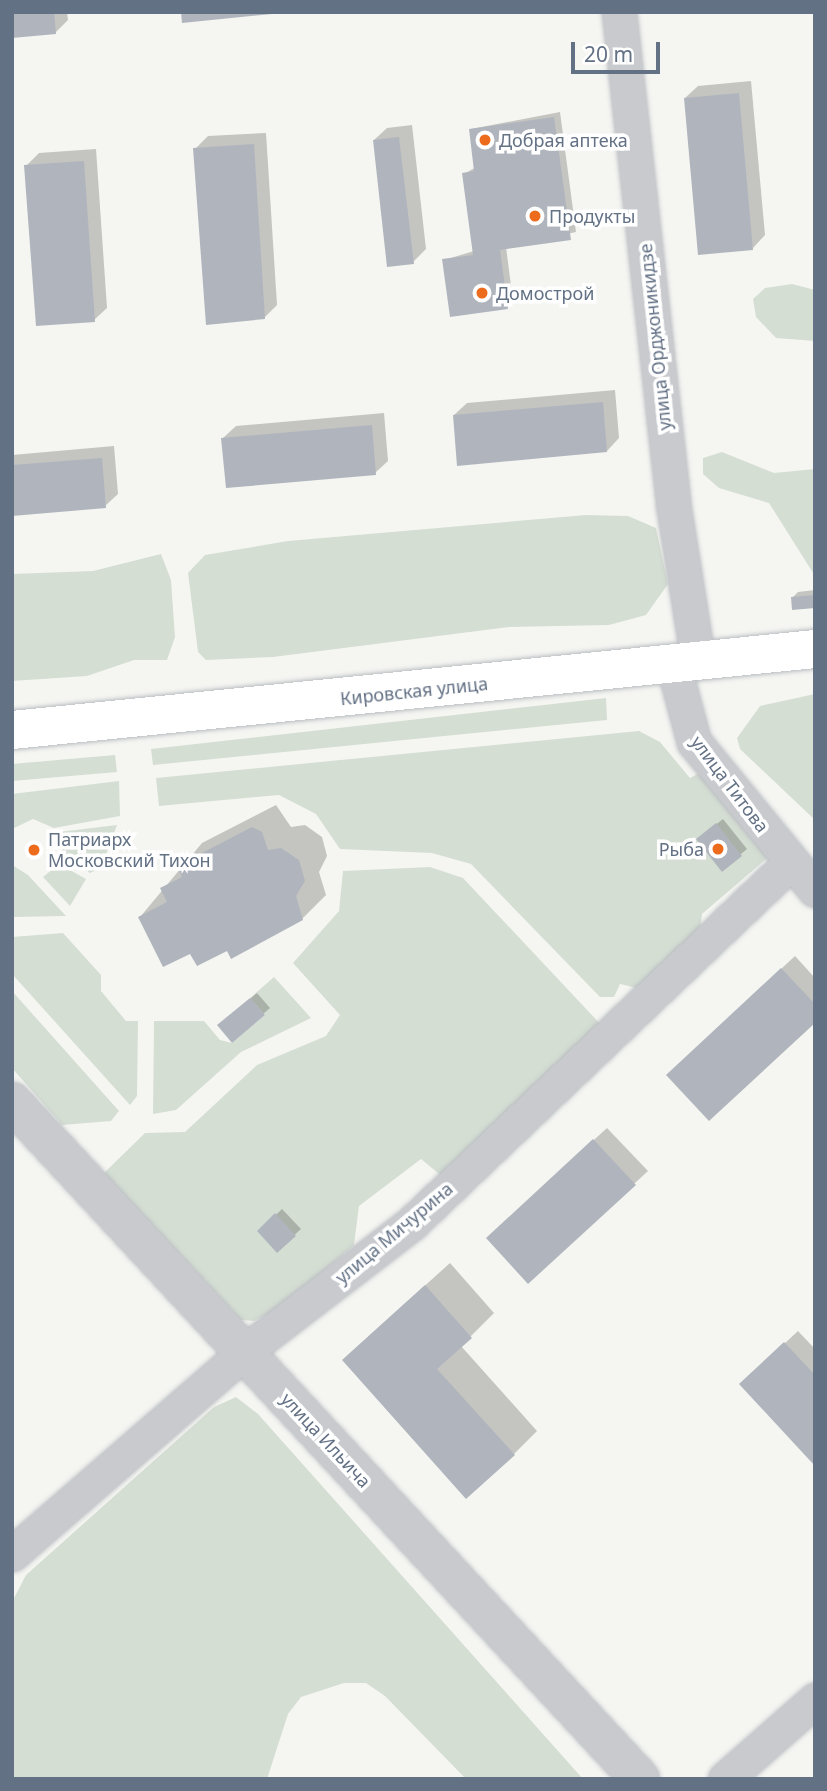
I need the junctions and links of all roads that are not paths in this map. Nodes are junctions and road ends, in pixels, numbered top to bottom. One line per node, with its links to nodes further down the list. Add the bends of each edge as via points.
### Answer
1 (619, 12): 3 (street, улица Орджоникидзе, via 673,503)
2 (815, 649): 3 (main road, Кировская улица)
3 (685, 662): 4 (main road, Кировская улица); 5 (street, улица Титова, via 694,742)
4 (12, 730)
5 (790, 863): 6 (street, улица Титова); 8 (street, улица Мичурина, via 412,1223)
6 (815, 890)
7 (12, 1102): 8 (street, улица Ильича)
8 (244, 1352): 9 (street, улица Мичурина); 11 (street, улица Ильича)
9 (12, 1554)
10 (815, 1700): 12 (street)
11 (640, 1779)
12 (725, 1779)

